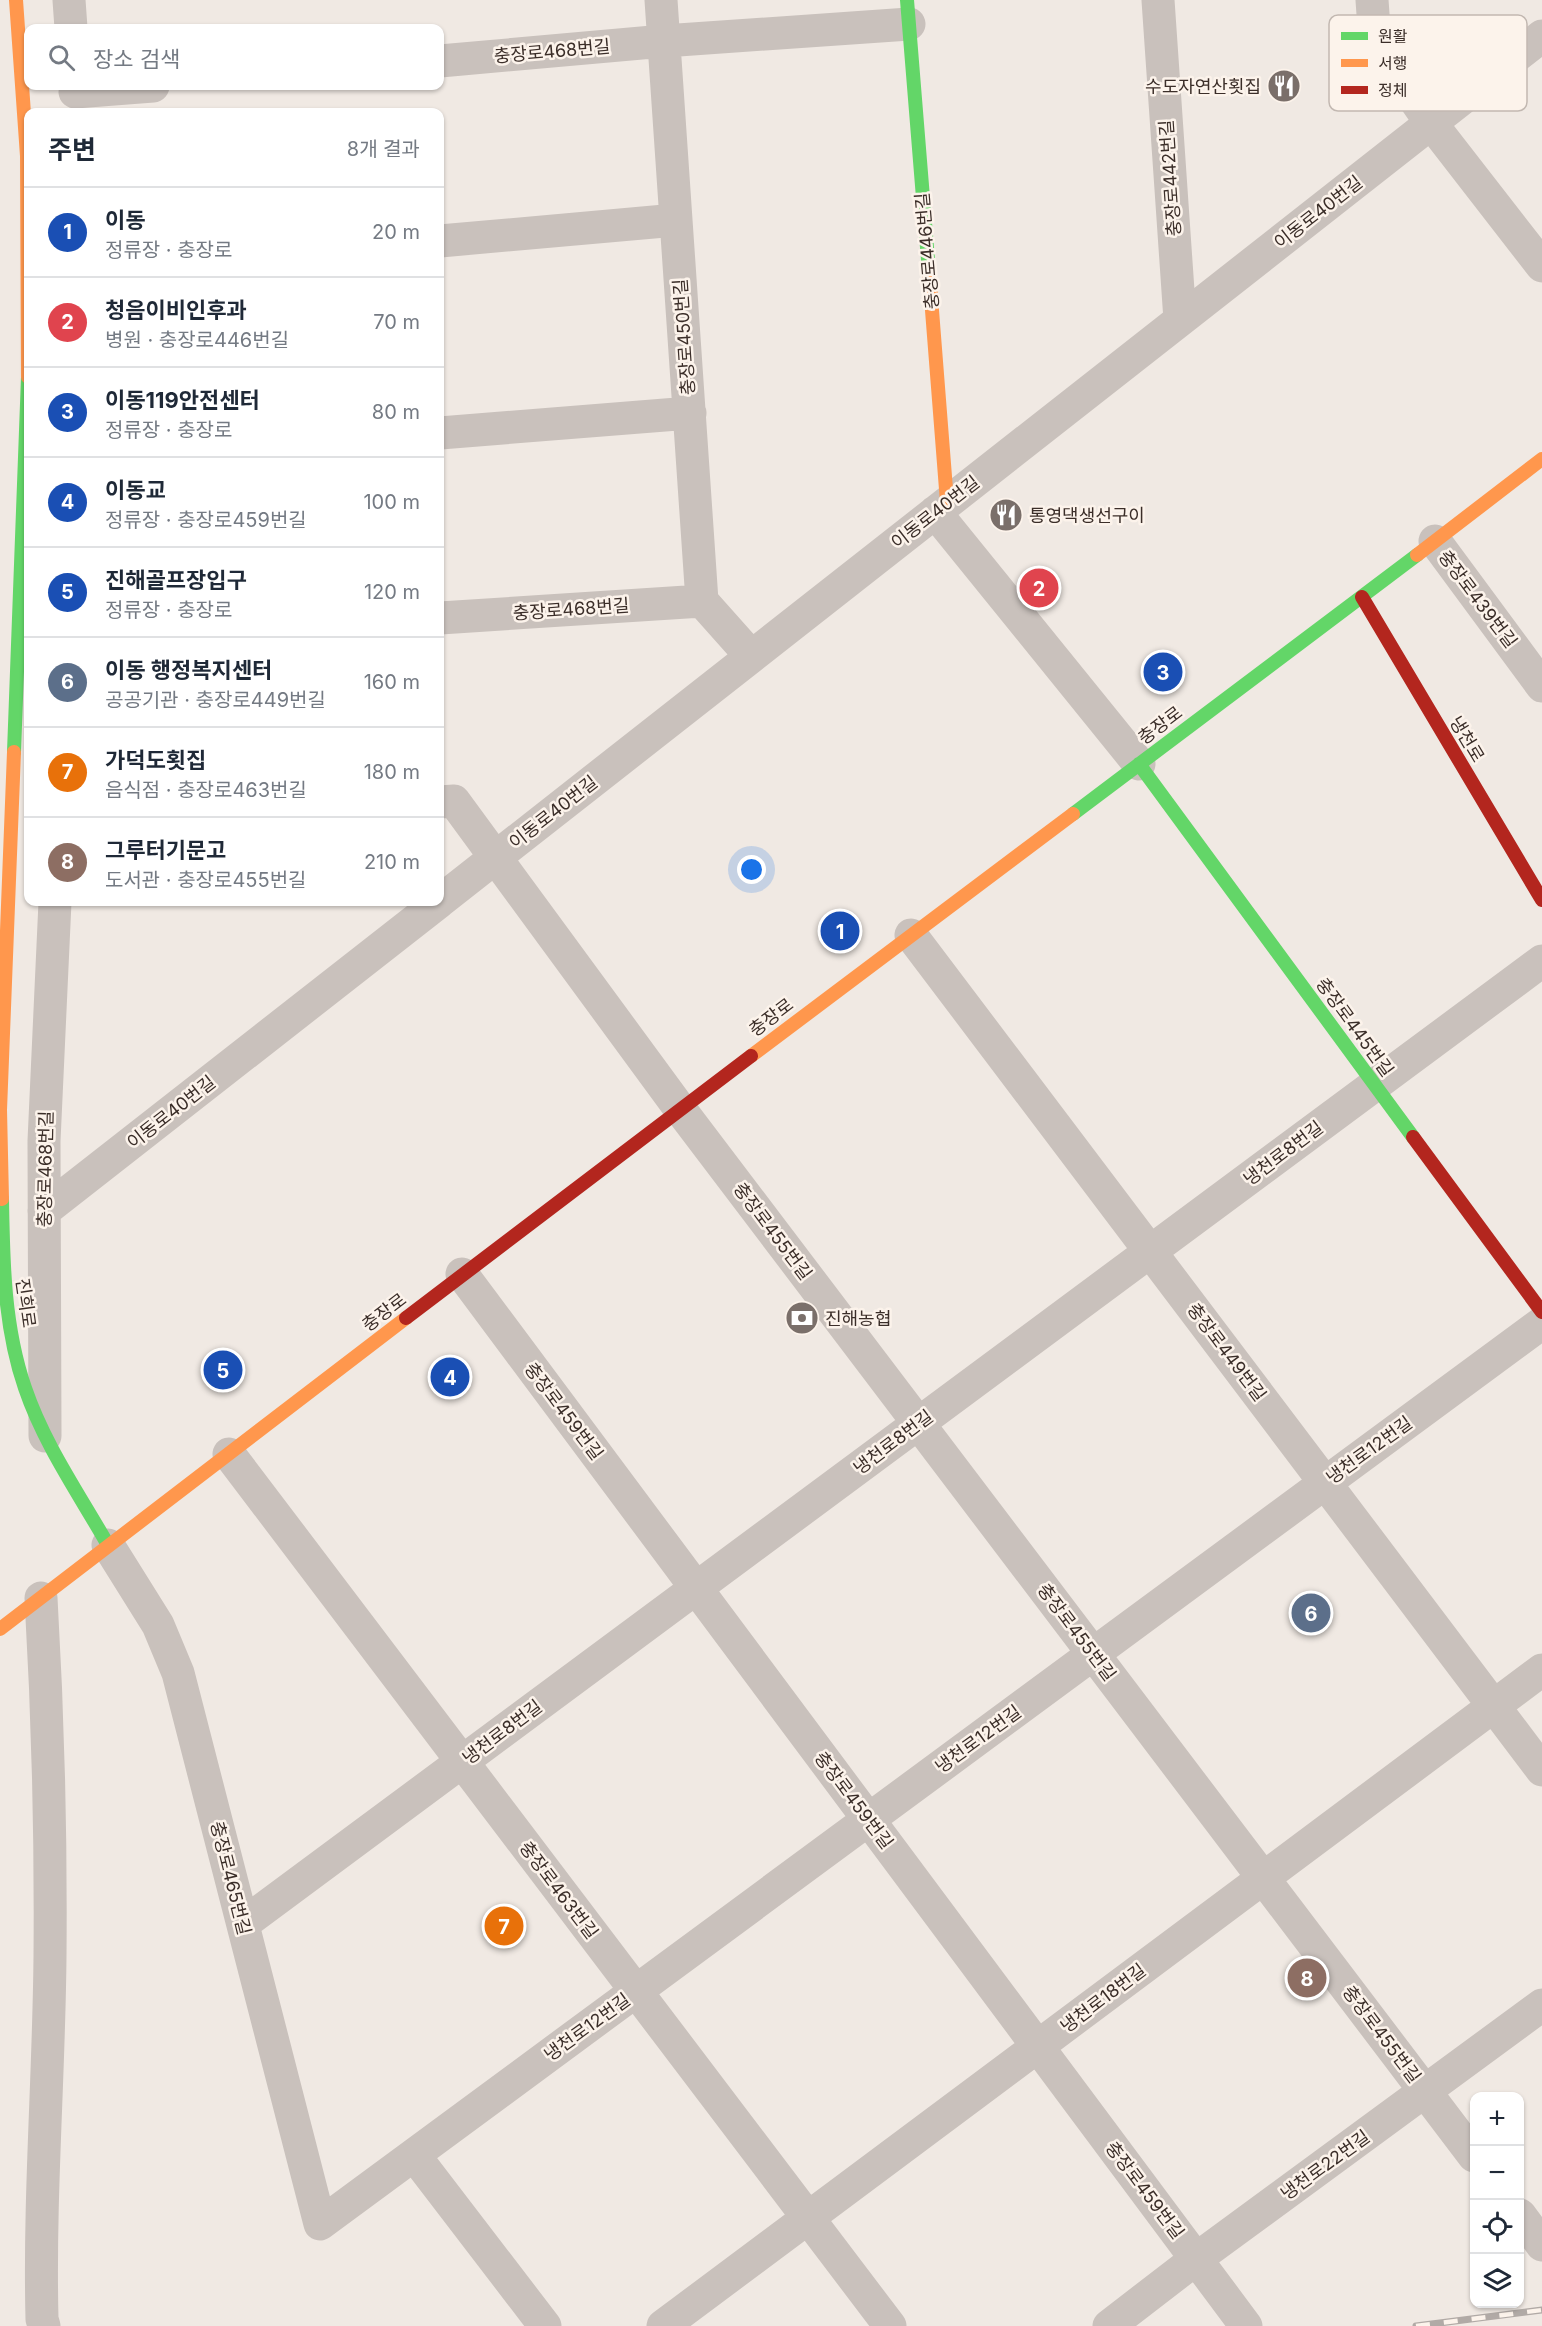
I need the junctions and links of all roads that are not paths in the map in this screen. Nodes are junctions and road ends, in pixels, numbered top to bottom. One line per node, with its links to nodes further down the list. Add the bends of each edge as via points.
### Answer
1 (16, 0): 17 (main road, 진희로)
2 (69, 0): 8 (street)
3 (662, 0): 10 (street, 충장로450번길)
4 (1158, 0): 22 (street, 충장로442번길)
5 (1372, 0): 7 (street)
6 (908, 12): 10 (street, 충장로468번길); 27 (main road, 충장로446번길)
7 (1373, 15)
8 (70, 24)
9 (1542, 36): 11 (street, 이동로40번길)
10 (664, 41): 12 (street, 충장로468번길); 19 (street, 충장로450번길)
11 (1527, 48)
12 (444, 61)
13 (125, 90): 14 (street)
14 (75, 97)
15 (1423, 111): 18 (street)
16 (1446, 111): 18 (street, 이동로40번길)
17 (24, 113)
18 (1431, 123): 21 (street); 22 (street, 이동로40번길)
19 (676, 220): 20 (street); 23 (street, 충장로450번길)
20 (444, 241)
21 (1542, 266)
22 (1180, 320): 27 (street, 이동로40번길)
23 (690, 412): 24 (street); 30 (street, 충장로450번길)
24 (444, 433)
25 (1542, 459): 28 (main road, 충장로)
26 (24, 477): 51 (main road, 진희로, via 0,1110 3,1264 12,1337 25,1388)
27 (941, 507): 32 (street, 이동로40번길); 34 (street)
28 (1435, 541): 29 (main road, 충장로); 33 (street, 충장로439번길)
29 (1362, 597): 34 (main road, 충장로); 38 (main road, 냉천로)
30 (702, 601): 31 (street, 충장로468번길); 32 (street)
31 (444, 618)
32 (751, 656): 36 (street, 이동로40번길)
33 (1542, 686)
34 (1139, 764): 41 (main road, 충장로); 43 (main road, 충장로445번길)
35 (444, 801): 36 (street, via 454,801)
36 (495, 858): 37 (street, 이동로40번길); 44 (street, 충장로455번길)
37 (444, 897)
38 (1542, 900)
39 (55, 906): 45 (street, 충장로468번길)
40 (433, 906): 45 (street, 이동로40번길)
41 (912, 934): 44 (main road, 충장로); 46 (street, 충장로449번길)
42 (1542, 961): 43 (street, 냉천로8번길)
43 (1375, 1085): 46 (street, 냉천로8번길); 48 (main road, 충장로445번길)
44 (680, 1108): 47 (main road, 충장로); 50 (street, 충장로455번길)
45 (44, 1211): 51 (street, 충장로468번길)
46 (1150, 1251): 50 (street, 냉천로8번길); 53 (street, 충장로449번길)
47 (462, 1274): 52 (main road, 충장로); 55 (street, 충장로459번길)
48 (1542, 1312)
49 (1542, 1323): 53 (street, 냉천로12번길)
50 (918, 1423): 55 (street, 냉천로8번길); 58 (street, 충장로455번길)
51 (45, 1436): 54 (main road, 진희로)
52 (229, 1454): 54 (main road, 충장로); 61 (street, 충장로463번길)
53 (1325, 1483): 58 (street, 냉천로12번길); 60 (street, 충장로449번길)
54 (108, 1545): 56 (main road, 충장로); 65 (street, 충장로465번길, via 158,1625 178,1673)
55 (696, 1588): 61 (street, 냉천로8번길); 63 (street, 충장로459번길)
56 (33, 1603): 57 (main road, 충장로); 77 (street, via 48,1724 50,1945 40,2241)
57 (0, 1629)
58 (1093, 1654): 63 (street, 냉천로12번길); 64 (street, 충장로455번길)
59 (1542, 1670): 60 (street, 냉천로18번길)
60 (1494, 1706): 62 (street, 충장로449번길); 64 (street, 냉천로18번길)
61 (462, 1762): 65 (street, 냉천로8번길); 66 (street, 충장로463번길)
62 (1542, 1770)
63 (869, 1819): 66 (street, 냉천로12번길); 68 (street, 충장로459번길)
64 (1264, 1878): 68 (street, 냉천로18번길); 69 (street, 충장로455번길)
65 (243, 1924): 74 (street, 충장로465번길)
66 (636, 1991): 71 (street, 냉천로12번길); 72 (street, 충장로463번길)
67 (1542, 2005): 69 (street, 냉천로22번길)
68 (1038, 2047): 72 (street, 냉천로18번길); 76 (street, 충장로459번길)
69 (1425, 2091): 70 (street, 충장로455번길); 76 (street, 냉천로22번길)
70 (1470, 2151)
71 (414, 2154): 74 (street, 냉천로12번길); 78 (street)
72 (808, 2218): 79 (street, 냉천로18번길); 80 (street, 충장로463번길)
73 (1524, 2220): 75 (street)
74 (320, 2224)
75 (1542, 2245)
76 (1196, 2259): 81 (street, 냉천로22번길); 82 (street, 충장로459번길)
77 (44, 2326)
78 (544, 2326)
79 (663, 2326)
80 (890, 2326)
81 (1109, 2326)
82 (1246, 2326)

